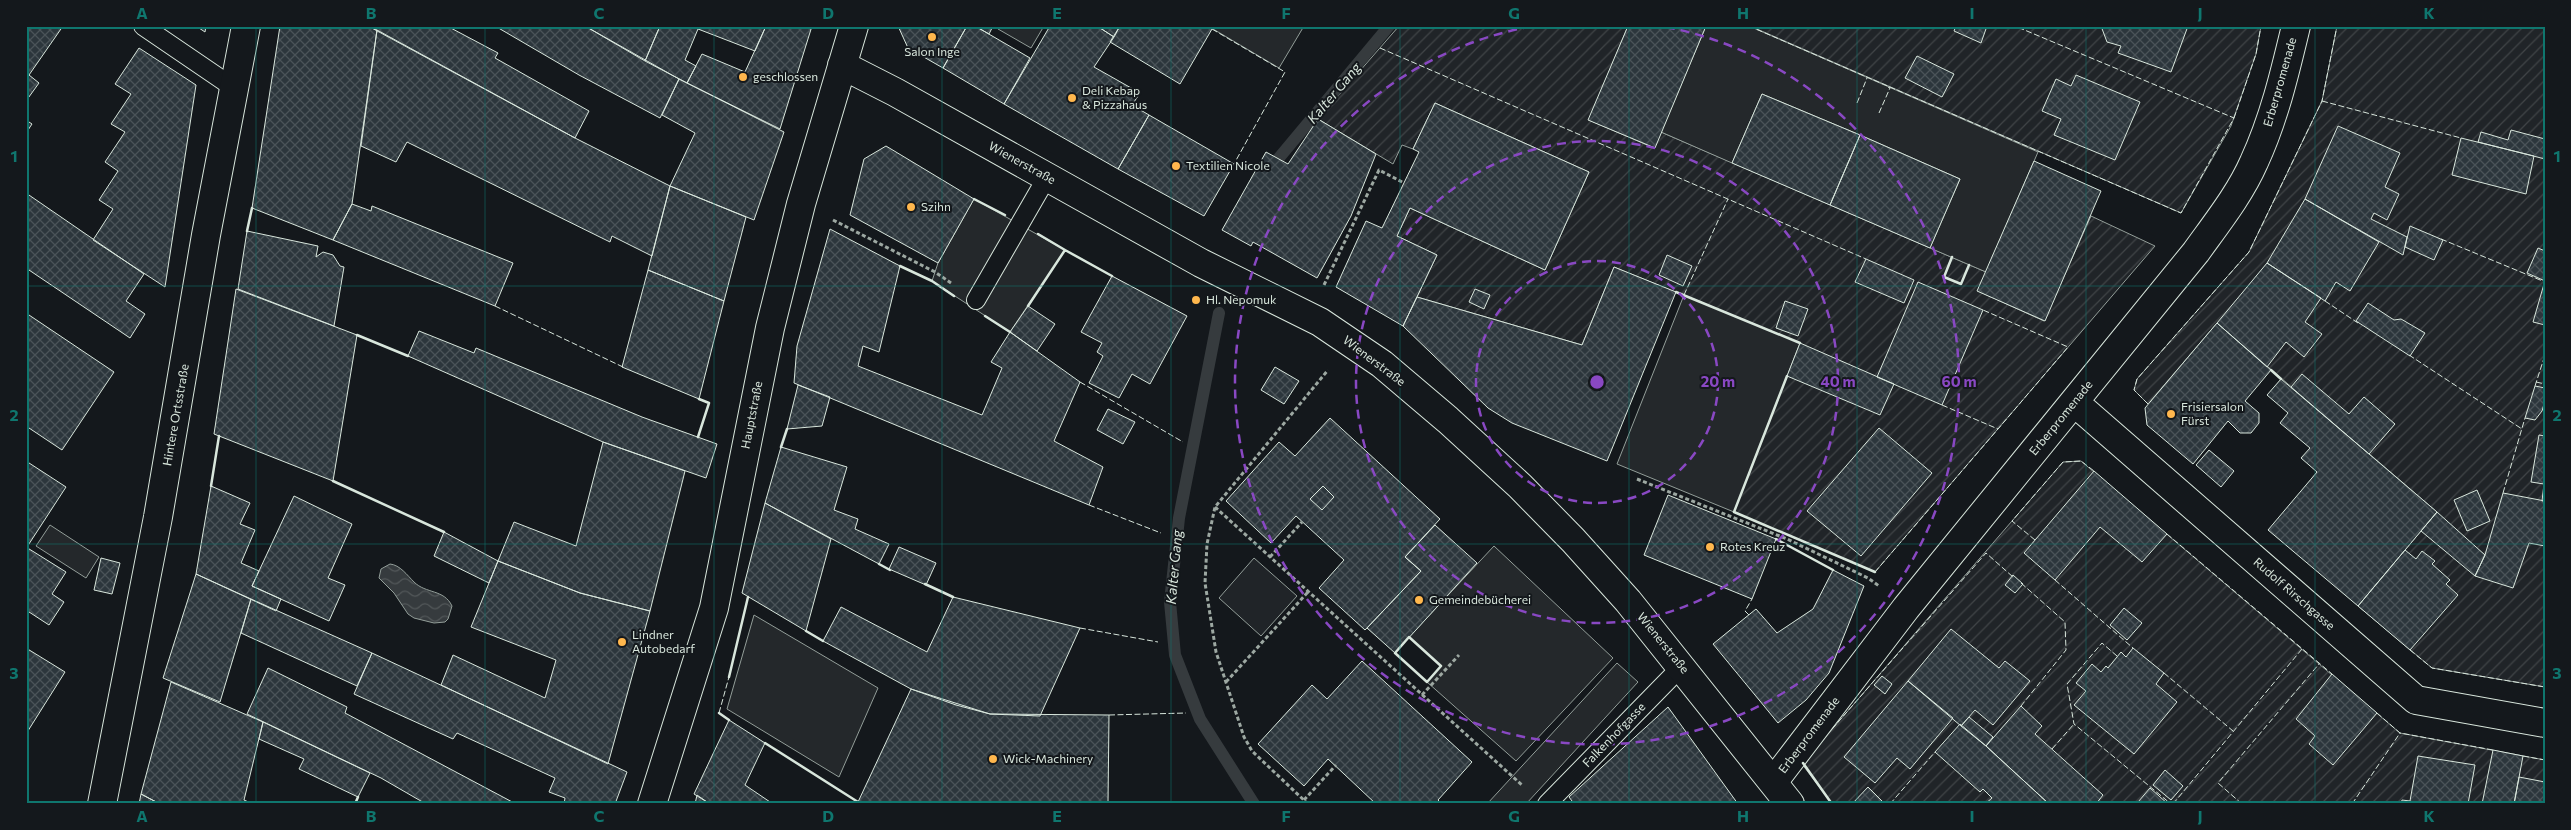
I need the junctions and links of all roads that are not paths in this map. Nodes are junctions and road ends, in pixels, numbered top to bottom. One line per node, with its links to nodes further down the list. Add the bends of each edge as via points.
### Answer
1 (143, 26): 6 (lane)
2 (246, 26): 6 (street, Hintere Ortsstraße)
3 (854, 26): 5 (street, Hauptstraße)
4 (2296, 26): 9 (street, Erberpromenade, via 2270,122 2253,164 2196,252)
5 (842, 65): 7 (street, Wienerstraße); 14 (street, Hauptstraße, via 801,204 770,328 714,608)
6 (234, 88): 13 (street, Hintere Ortsstraße, via 158,517)
7 (1048, 177): 8 (lane); 10 (street, Wienerstraße, via 1201,263 1304,314 1382,364 1520,486 1628,601)
8 (976, 300)
9 (2074, 402): 11 (street, Rudolf Rirschgasse, via 2416,700); 12 (street, Erberpromenade, via 1906,608)
10 (1682, 666): 12 (street, Wienerstraße); 15 (lane, Falkenhofgasse)
11 (2545, 723)
12 (1774, 781): 16 (street, Wienerstraße)
13 (102, 804)
14 (652, 804)
15 (1547, 804)
16 (1790, 804)

